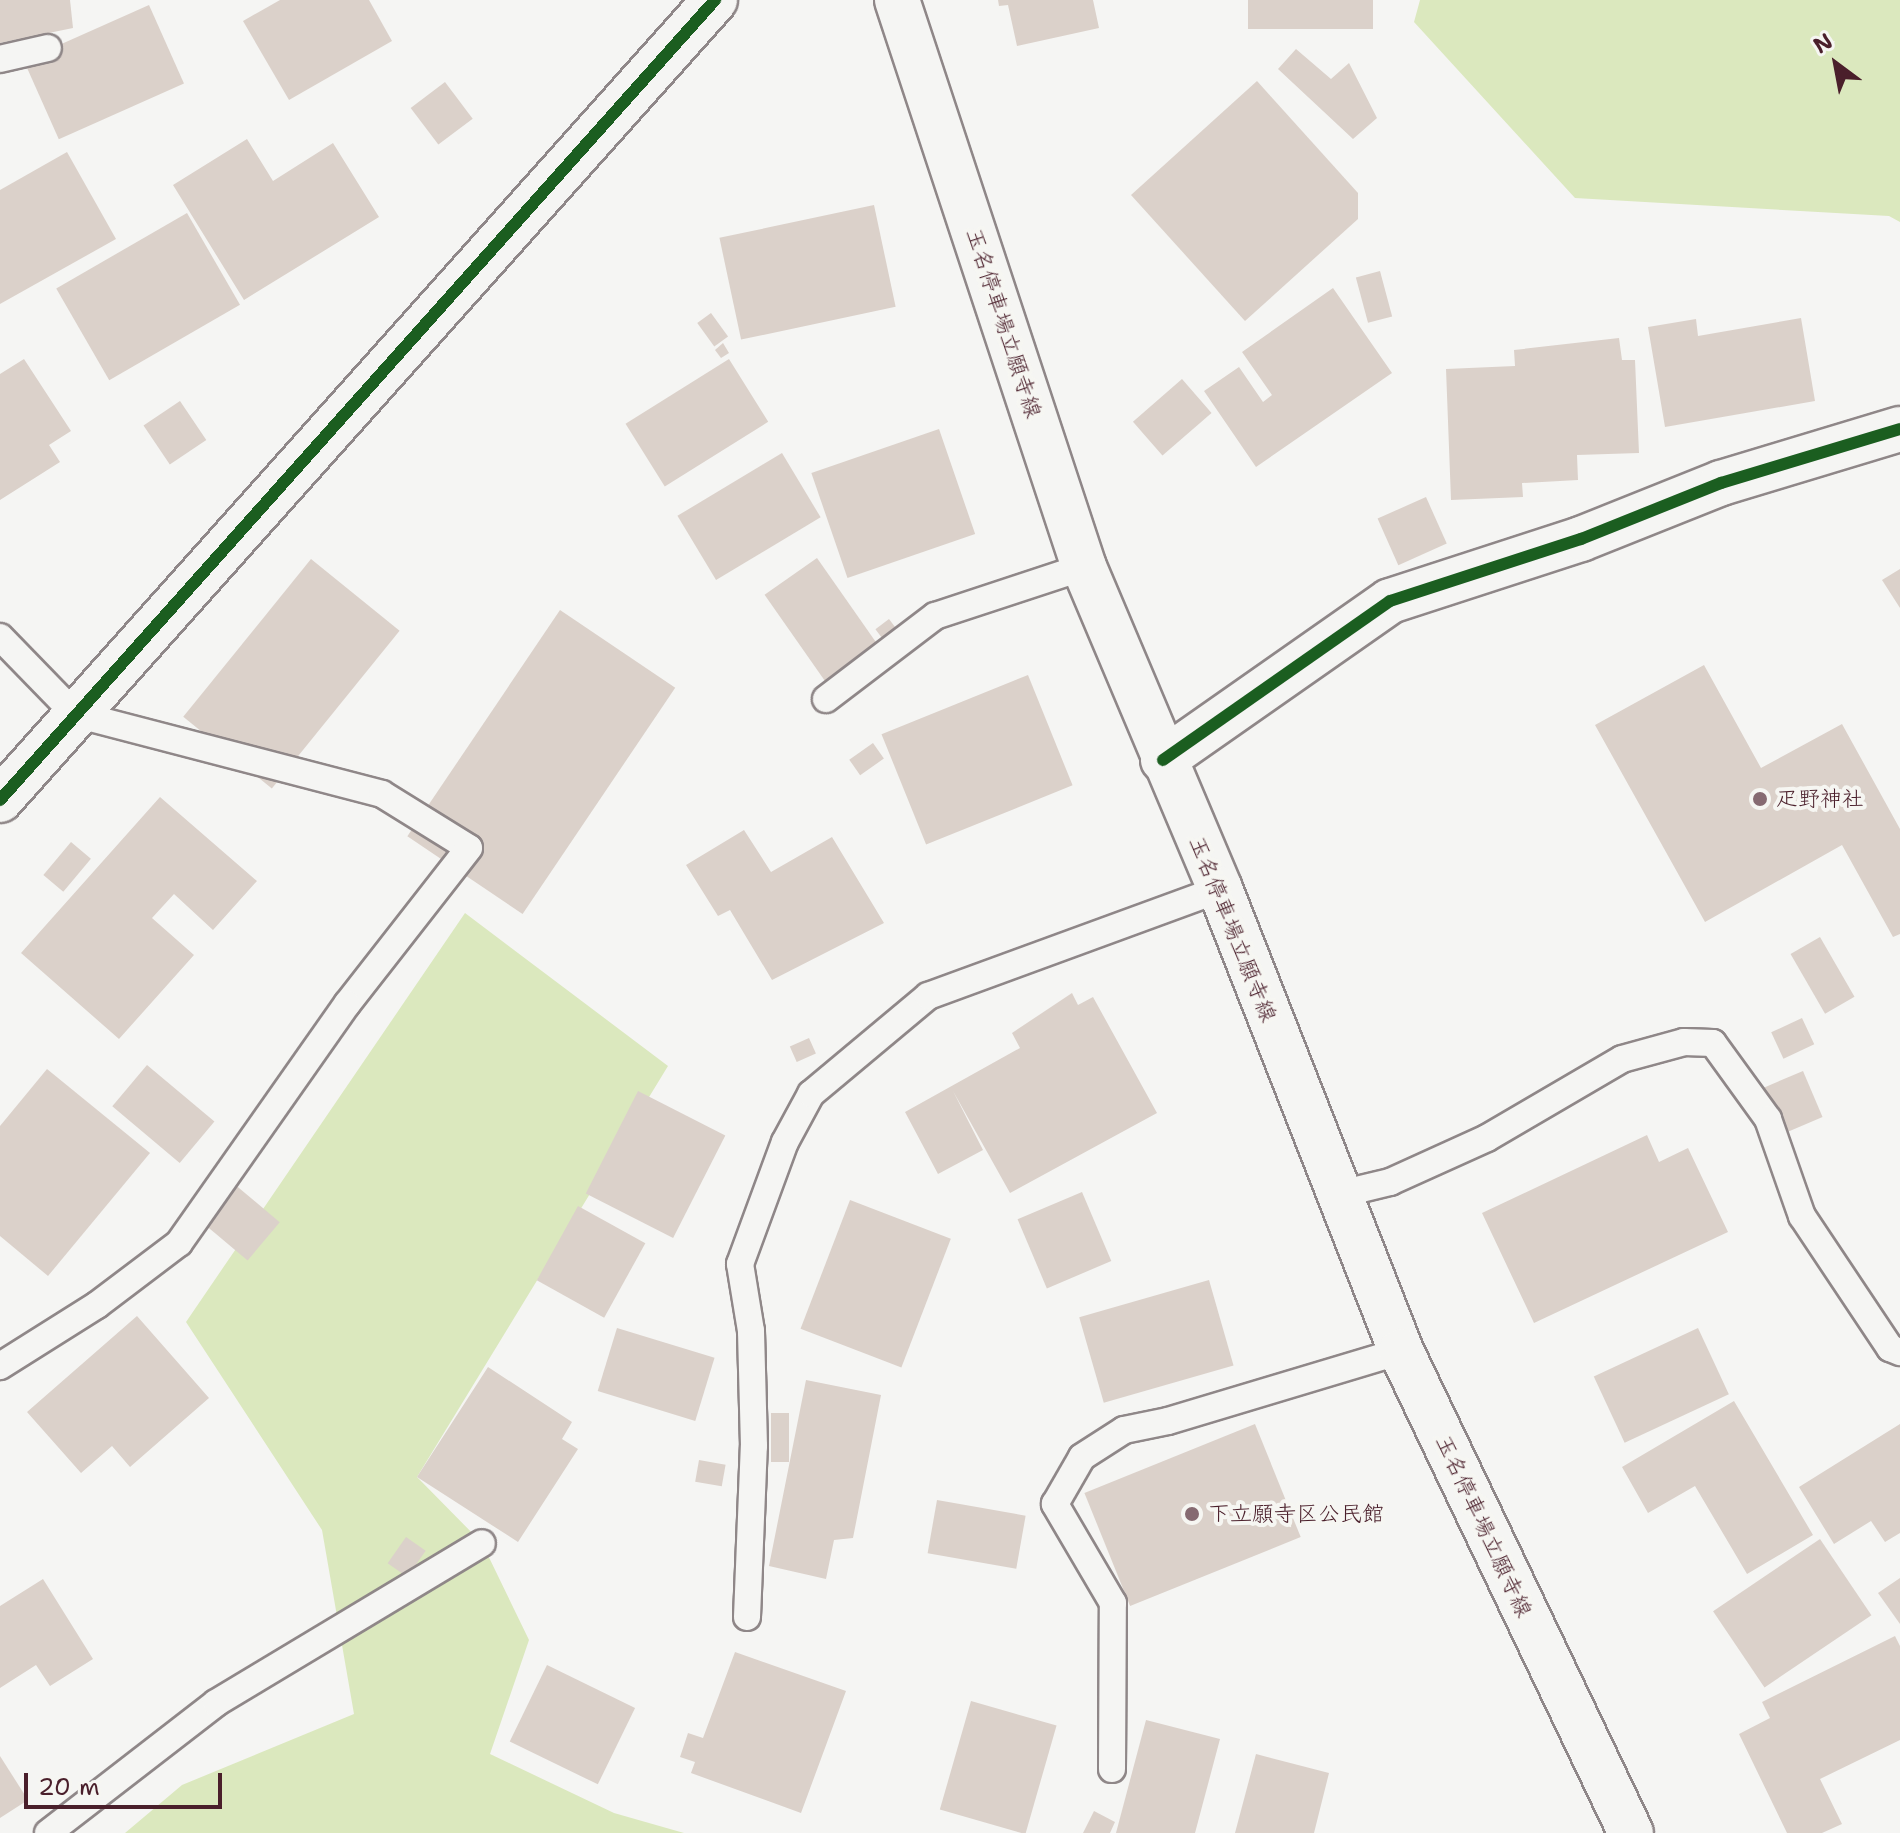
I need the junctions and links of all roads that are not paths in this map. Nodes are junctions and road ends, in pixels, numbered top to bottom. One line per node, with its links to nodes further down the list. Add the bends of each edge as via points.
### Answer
1 (715, 0): 9 (main road)
2 (897, 0): 6 (main road, 玉名停車場立願寺線)
3 (48, 48): 4 (lane)
4 (0, 59)
5 (1900, 429): 10 (main road, via 1721,483 1581,539 1390,601)
6 (1084, 567): 8 (lane, via 935,616); 10 (main road, 玉名停車場立願寺線)
7 (0, 637): 9 (lane)
8 (826, 699)
9 (75, 714): 11 (main road); 16 (lane, via 382,794 469,848 347,1004 179,1243 97,1305)
10 (1163, 760): 12 (main road, 玉名停車場立願寺線)
11 (0, 800)
12 (1220, 889): 13 (main road, 玉名停車場立願寺線); 18 (lane, via 928,996 811,1094 785,1142 740,1264 751,1331 754,1432)
13 (1336, 1195): 14 (main road, 玉名停車場立願寺線); 15 (lane, via 1390,1182 1487,1138 1622,1059 1684,1042 1713,1043 1768,1119 1802,1216 1890,1348)
14 (1401, 1351): 19 (lane, via 1124,1430 1082,1457 1055,1504 1113,1603); 21 (main road, 玉名停車場立願寺線)
15 (1900, 1352)
16 (0, 1366)
17 (482, 1543): 20 (lane, via 216,1703)
18 (747, 1617)
19 (1112, 1769)
20 (48, 1833)
21 (1631, 1833)

